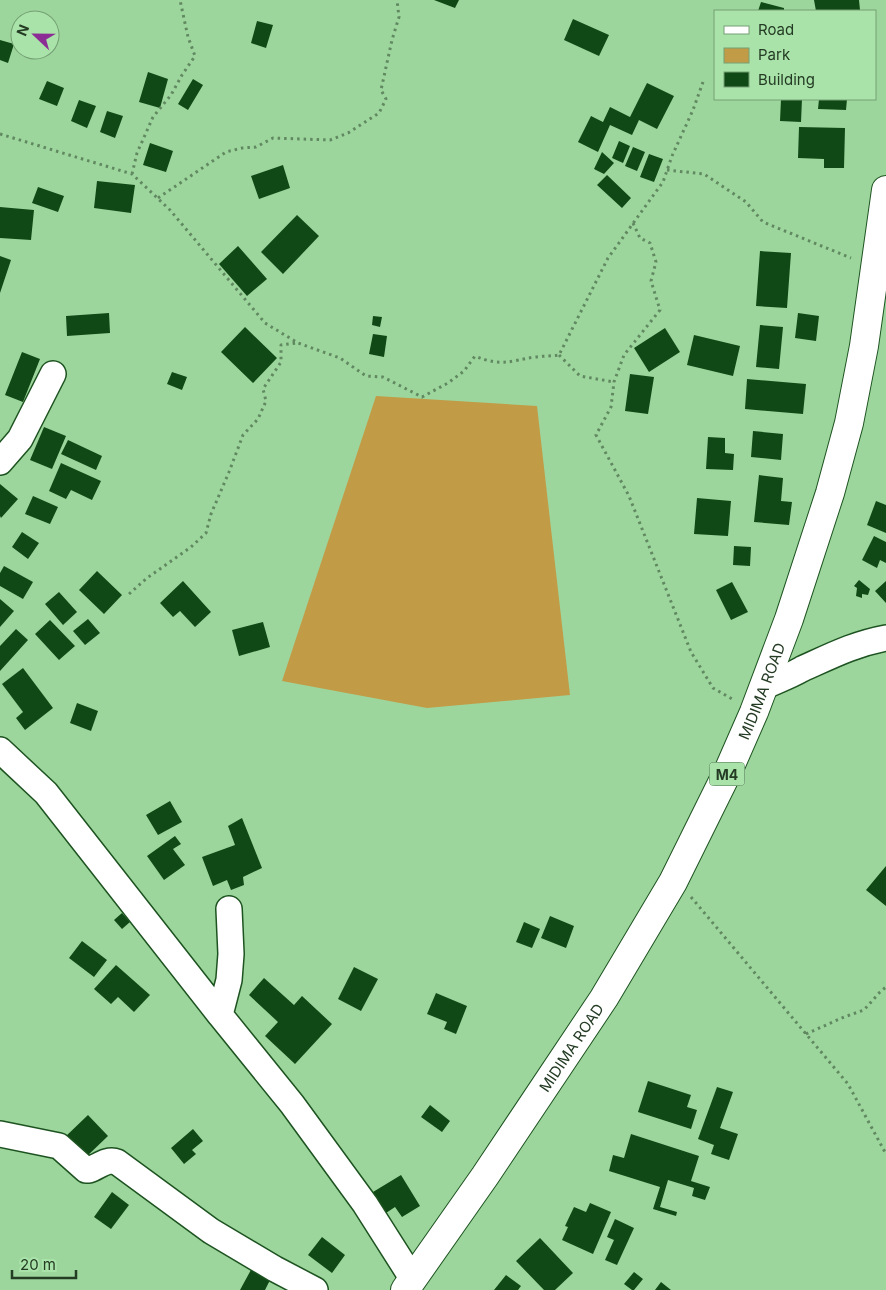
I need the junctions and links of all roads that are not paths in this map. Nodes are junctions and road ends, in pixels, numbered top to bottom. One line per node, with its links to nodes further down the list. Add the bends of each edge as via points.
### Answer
1 (886, 190): 5 (main road, MIDIMA ROAD / M4, via 864,346 849,423 789,619)
2 (53, 374): 3 (street, via 20,439)
3 (0, 462)
4 (886, 638): 5 (street, via 840,651)
5 (763, 687): 10 (main road, MIDIMA ROAD / M4, via 729,769 673,882 604,998)
6 (0, 750): 8 (street, via 46,793)
7 (229, 909): 8 (street, via 229,980)
8 (220, 1015): 10 (street, via 292,1104 365,1204)
9 (0, 1134): 11 (street, via 59,1146 86,1170 113,1160 211,1231)
10 (409, 1284)
11 (315, 1290)

